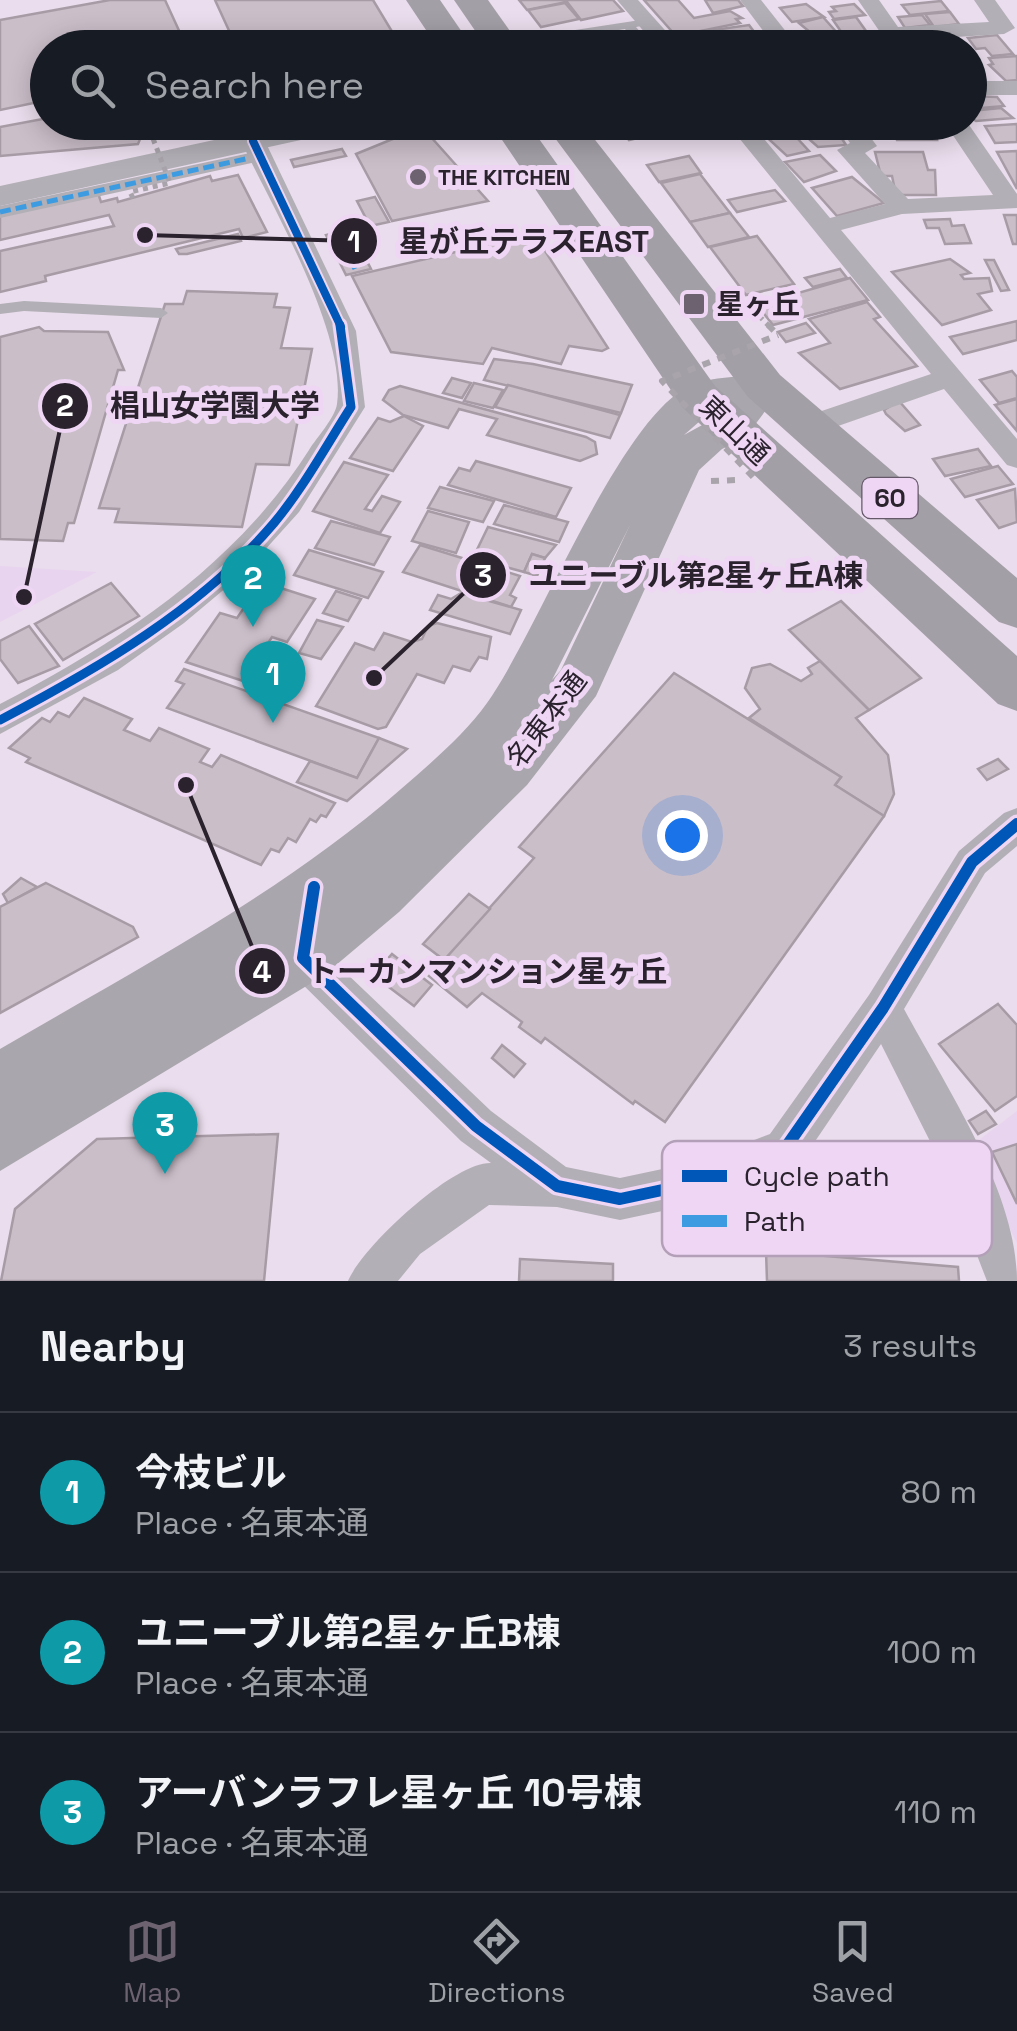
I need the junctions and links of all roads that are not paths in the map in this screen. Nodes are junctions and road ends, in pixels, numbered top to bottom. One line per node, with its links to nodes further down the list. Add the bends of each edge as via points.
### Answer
1 (423, 0): 8 (main road)
2 (471, 0): 9 (main road)
3 (627, 0): 7 (street)
4 (750, 0): 13 (street)
5 (868, 0): 14 (street)
6 (984, 0): 15 (street, via 1004,28)
7 (638, 24): 10 (lane); 11 (lane); 12 (street)
8 (444, 30)
9 (506, 30)
10 (605, 30)
11 (640, 30)
12 (646, 30)
13 (774, 30)
14 (890, 30)
15 (987, 30)
16 (987, 88): 17 (street)
17 (1017, 88)
18 (282, 140): 24 (street)
19 (521, 140): 34 (main road, 東山通 / 60)
20 (589, 140): 33 (main road, 東山通 / 60)
21 (753, 140): 29 (street)
22 (860, 140): 27 (street, via 864,146 848,150)
23 (968, 140): 26 (street)
24 (252, 149): 25 (street); 28 (street); 39 (street, via 343,331 351,407 266,532 180,611)
25 (0, 196)
26 (1013, 201): 27 (street)
27 (902, 207): 29 (street)
28 (0, 212)
29 (828, 226): 32 (street)
30 (0, 308): 31 (lane)
31 (162, 313)
32 (948, 378): 35 (street); 36 (street)
33 (764, 386): 34 (main road, 名東本通); 35 (main road, 東山通 / 60)
34 (714, 413): 38 (main road, 東山通 / 60); 41 (main road, 名東本通, via 656,438 542,661 500,722 420,803); 42 (main road, 名東本通, via 707,438 682,460 579,682 509,770 380,896)
35 (808, 426): 37 (main road, 東山通 / 60)
36 (1016, 455)
37 (1017, 608)
38 (1017, 689)
39 (0, 720)
40 (1017, 824): 43 (street, via 972,862)
41 (314, 887): 42 (street); 44 (main road, 名東本通)
42 (302, 958): 45 (main road, 名東本通); 48 (street, via 476,1126)
43 (883, 1008): 46 (street); 47 (street)
44 (0, 1082)
45 (0, 1141)
46 (790, 1141)
47 (953, 1141)
48 (557, 1186): 49 (street, via 620,1200); 51 (street, via 483,1184 405,1239)
49 (662, 1191)
50 (992, 1235): 52 (street)
51 (370, 1281)
52 (1010, 1281)

